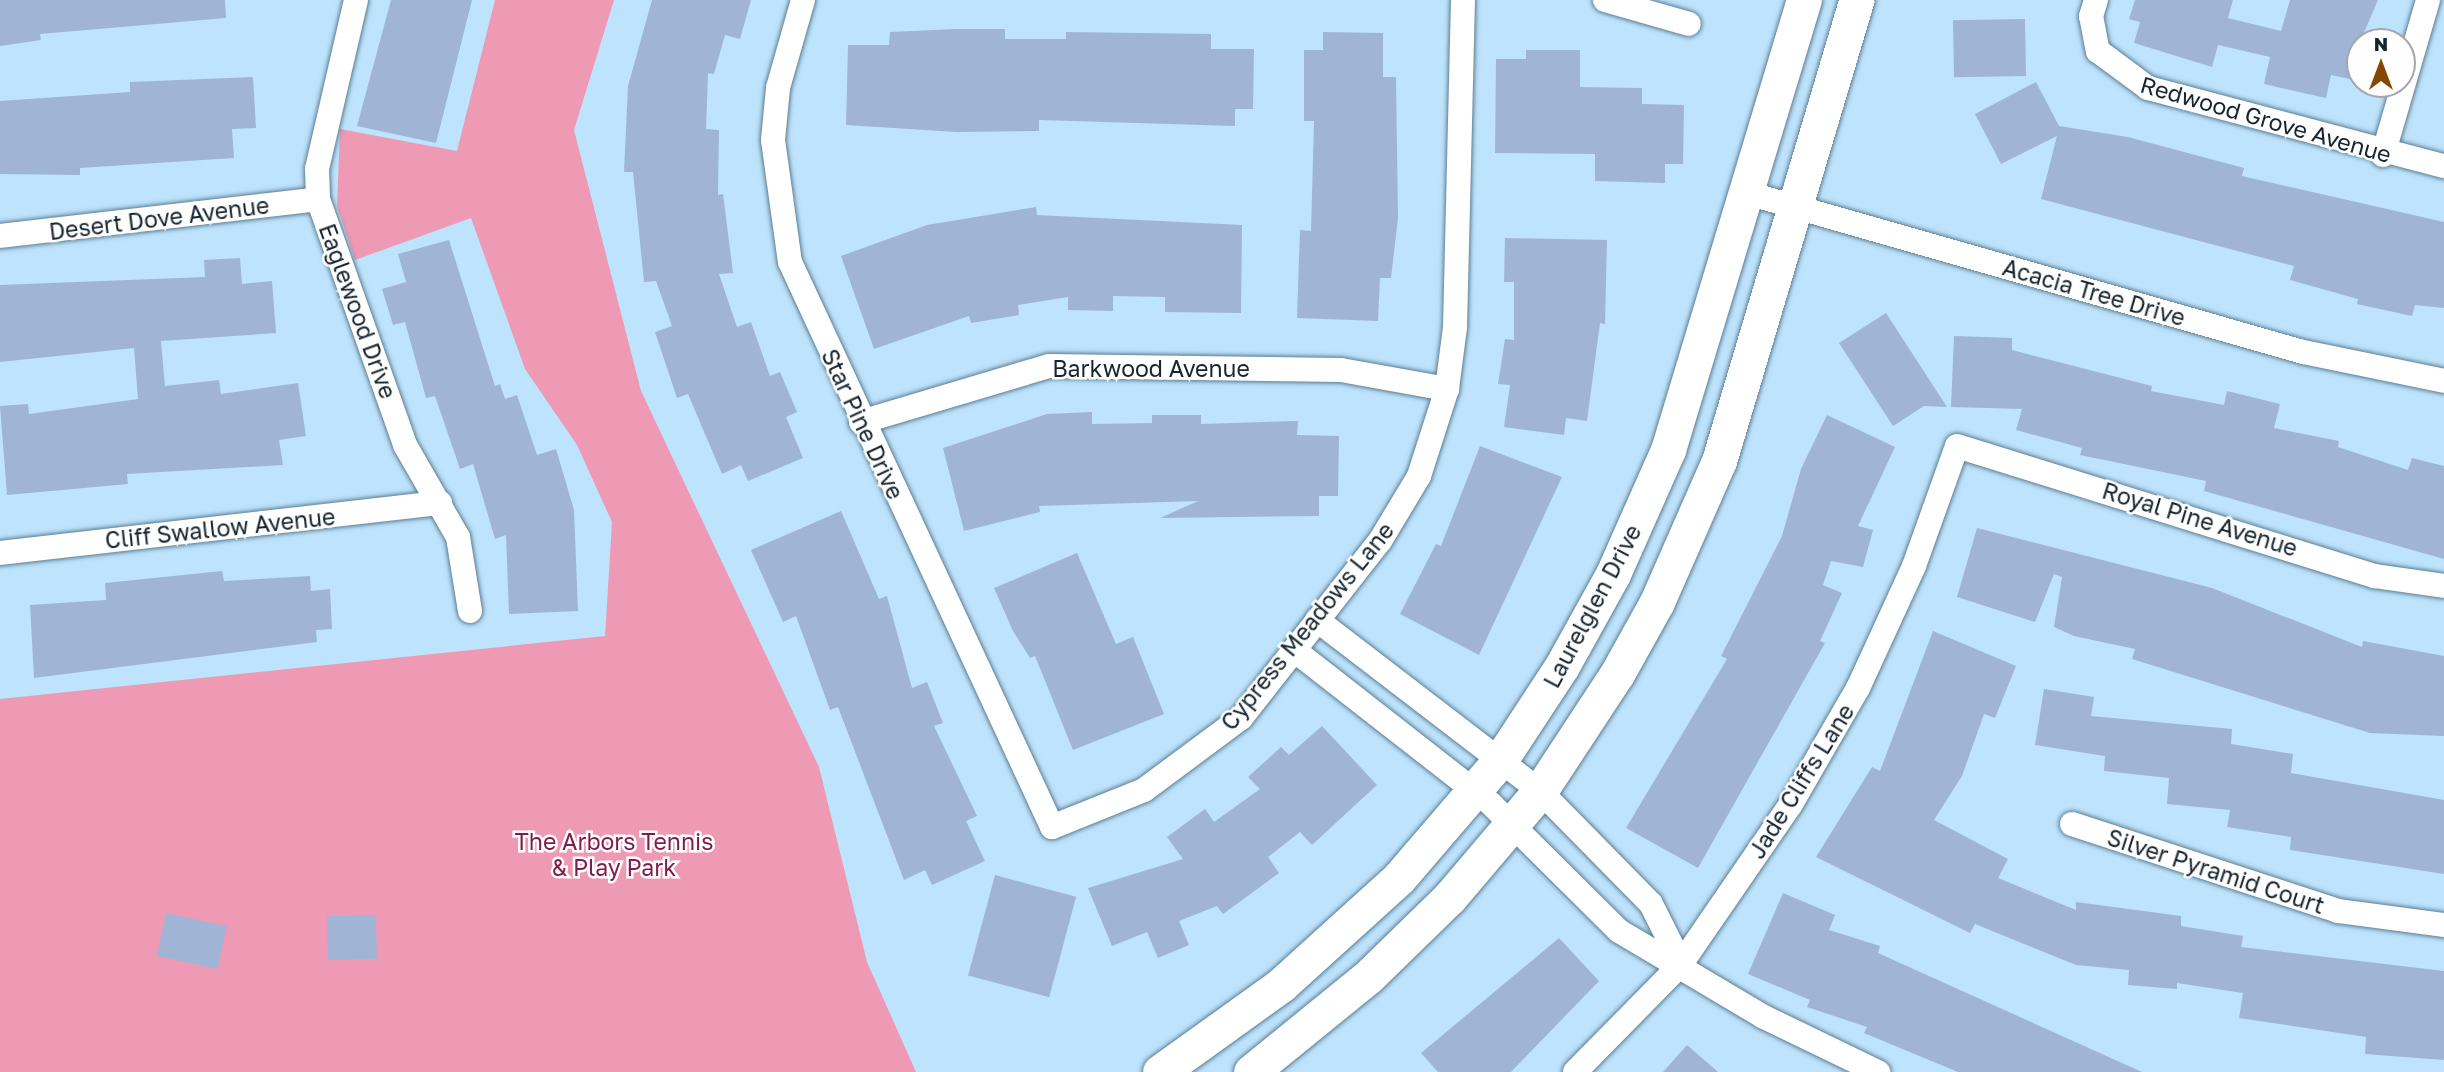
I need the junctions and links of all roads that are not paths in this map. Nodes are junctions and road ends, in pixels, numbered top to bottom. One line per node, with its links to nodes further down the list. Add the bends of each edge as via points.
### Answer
1 (356, 0): 13 (street, Eaglewood Drive, via 317,169)
2 (803, 0): 18 (street, Star Pine Drive, via 778,89 773,140 778,216 790,262)
3 (1463, 0): 17 (street, Cypress Meadows Lane, via 1455,327)
4 (1605, 0): 9 (street)
5 (1804, 0): 12 (street, Laurelglen Drive)
6 (1856, 0): 14 (street, Laurelglen Drive)
7 (2095, 0): 10 (street, Redwood Grove Avenue, via 2091,16 2098,51 2148,88)
8 (2428, 0): 10 (street)
9 (1689, 24)
10 (2383, 155): 11 (street, Redwood Grove Avenue)
11 (2444, 166)
12 (1747, 193): 14 (street, Acacia Tree Drive); 26 (street, Laurelglen Drive, via 1694,376 1640,518)
13 (318, 199): 15 (street, Desert Dove Avenue); 20 (street, Eaglewood Drive, via 405,445)
14 (1798, 207): 16 (street, Acacia Tree Drive, via 2303,352); 26 (street, Laurelglen Drive, via 1742,395 1687,538 1617,674)
15 (0, 236)
16 (2444, 381)
17 (1447, 390): 18 (street, Barkwood Avenue, via 1341,370 1049,366); 24 (street, Cypress Meadows Lane, via 1419,476 1380,541)
18 (861, 422): 29 (street, Star Pine Drive)
19 (1957, 446): 22 (street, Royal Pine Avenue, via 2375,576); 31 (street, Jade Cliffs Lane, via 1914,566 1858,688 1791,804)
20 (440, 503): 21 (street, Cliff Swallow Avenue); 23 (street, Eaglewood Drive, via 458,537)
21 (0, 553)
22 (2444, 586)
23 (470, 611)
24 (1317, 620): 25 (street, Cypress Meadows Lane); 26 (street)
25 (1294, 650): 27 (street); 29 (street, Cypress Meadows Lane, via 1241,718 1195,757 1143,790)
26 (1520, 774): 27 (street, Laurelglen Drive); 27 (street, Laurelglen Drive); 31 (street, via 1651,904)
27 (1493, 807): 31 (street, via 1619,931); 32 (street, Laurelglen Drive, via 1338,936); 33 (street, Laurelglen Drive, via 1377,968)
28 (2072, 824): 30 (street, Silver Pyramid Court, via 2338,911)
29 (1052, 827)
30 (2444, 925)
31 (1681, 964): 34 (street, Jade Cliffs Lane); 35 (street, via 1764,1017)
32 (1160, 1072)
33 (1251, 1072)
34 (1575, 1072)
35 (1878, 1072)

